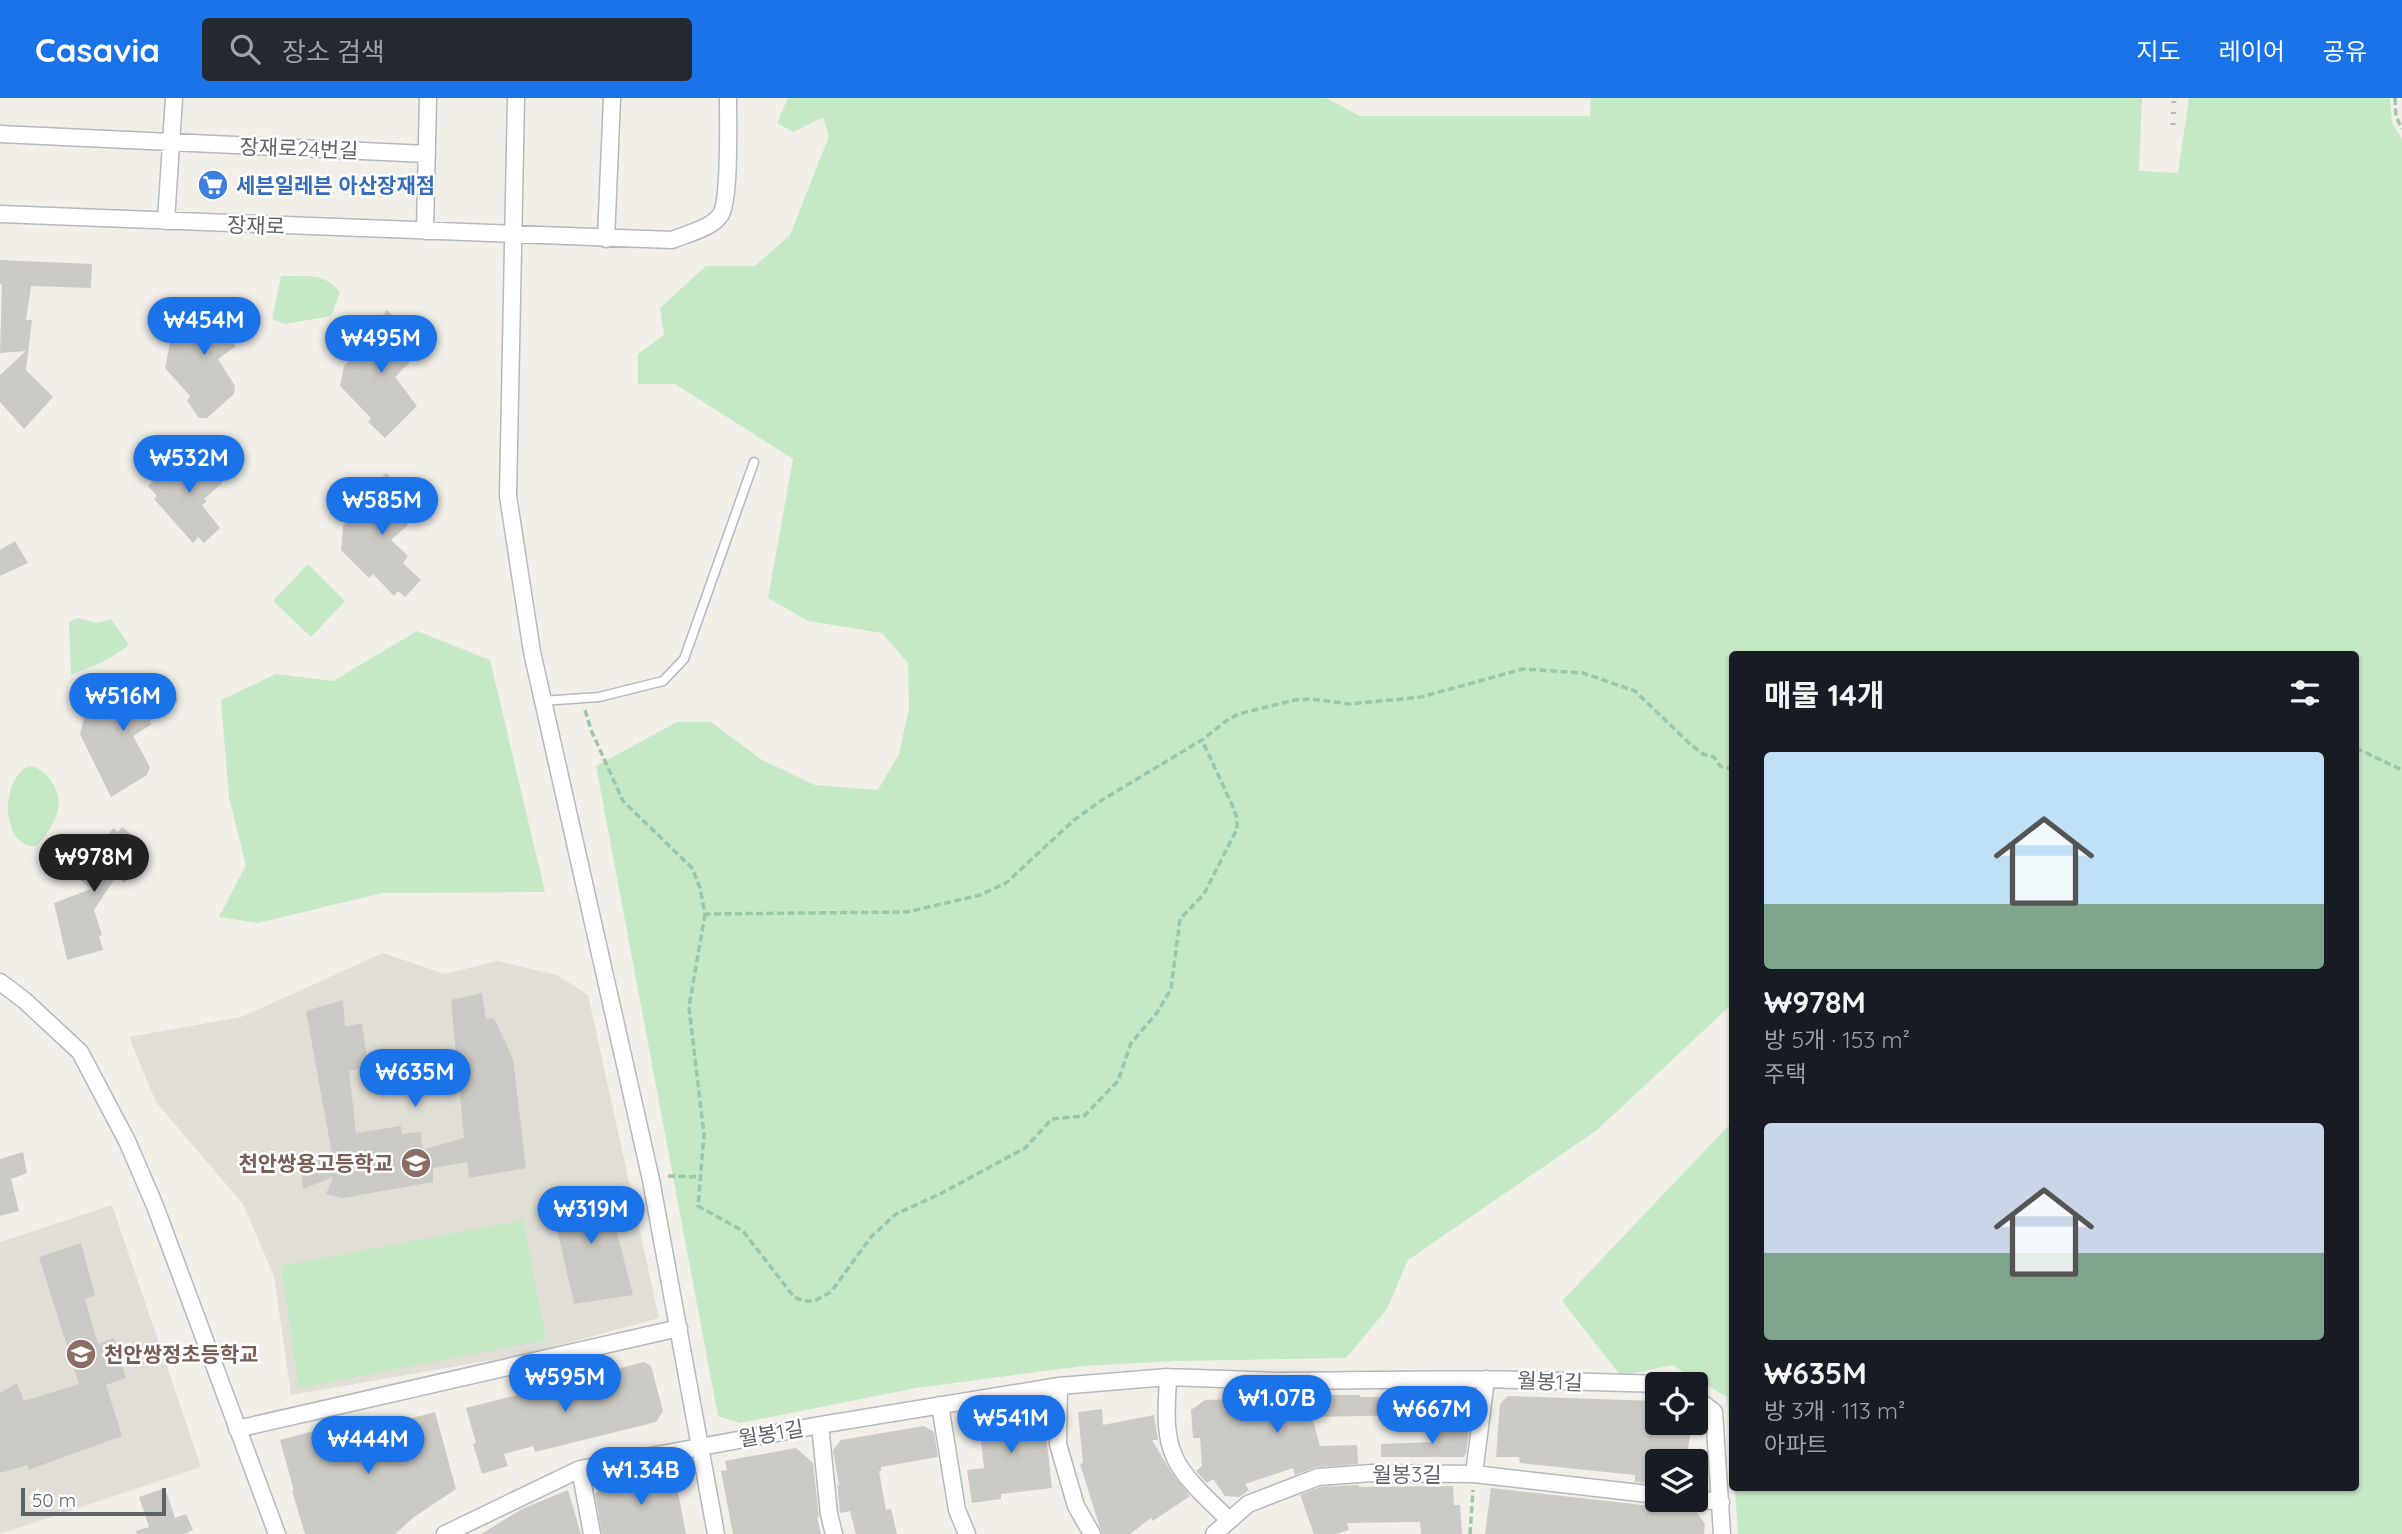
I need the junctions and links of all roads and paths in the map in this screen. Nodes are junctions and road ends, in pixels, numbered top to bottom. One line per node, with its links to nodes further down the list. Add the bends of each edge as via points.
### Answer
1 (174, 98): 9 (street)
2 (428, 98): 10 (street)
3 (516, 98): 14 (street)
4 (612, 98): 15 (street)
5 (728, 98): 15 (street, 장재로, via 727,175 721,214 672,240)
6 (2395, 98): 7 (path)
7 (2402, 129)
8 (0, 135): 9 (street, 장재로24번길)
9 (170, 143): 10 (street, 장재로24번길); 12 (street)
10 (427, 154): 13 (street)
11 (0, 215): 12 (street, 장재로)
12 (166, 221): 13 (street, 장재로)
13 (425, 231): 14 (street, 장재로)
14 (512, 235): 15 (street, 장재로); 18 (street, via 508,496)
15 (606, 239)
16 (754, 462): 17 (lane, via 684,659 663,681)
17 (583, 698): 18 (lane); 23 (path, via 591,730 623,801 692,867)
18 (542, 701): 26 (street)
19 (1202, 740): 21 (path, via 1238,714 1295,700 1350,704 1421,697 1507,672 1549,669 1583,673 1635,691 1690,744); 23 (path, via 1083,813 1006,883 980,895 907,912); 25 (path, via 1233,807 1237,829 1204,894 1180,919 1171,989 1131,1043 1118,1081 1084,1116 1052,1119 1025,1148 896,1213 871,1237 831,1292 814,1301 794,1297 743,1231 698,1206)
20 (2359, 749): 22 (path)
21 (1729, 768)
22 (2402, 770)
23 (705, 914): 25 (path, via 690,1007 704,1135)
24 (0, 982): 35 (street, via 80,1052 116,1119 155,1206)
25 (701, 1177): 26 (path)
26 (651, 1180): 27 (street)
27 (679, 1328): 35 (street); 36 (street)
28 (1168, 1377): 29 (street, 월봉1길); 31 (street, 월봉1길); 42 (street, via 1166,1425 1175,1459)
29 (1486, 1379): 30 (street, 월봉1길); 38 (street)
30 (1645, 1384)
31 (1059, 1386): 32 (street, 월봉1길); 49 (street, via 1058,1444 1076,1506)
32 (940, 1405): 34 (street, 월봉1길); 48 (street, via 957,1510)
33 (1708, 1407): 41 (street, via 1714,1412)
34 (820, 1424): 36 (street, 월봉1길); 47 (street, 월봉1길)
35 (237, 1429): 43 (street)
36 (701, 1445): 37 (street, 월봉1길); 46 (street)
37 (580, 1469): 44 (street, 월봉1길); 45 (street)
38 (1474, 1474): 39 (street, 월봉3길); 42 (street, 월봉3길, via 1318,1477 1248,1504); 51 (path)
39 (1645, 1494)
40 (1708, 1500): 41 (street)
41 (1721, 1502): 52 (street)
42 (1229, 1520): 50 (street, 월봉3길)
43 (277, 1534)
44 (445, 1534)
45 (592, 1534)
46 (716, 1534)
47 (834, 1534)
48 (967, 1534)
49 (1091, 1534)
50 (1214, 1534)
51 (1470, 1534)
52 (1722, 1534)

